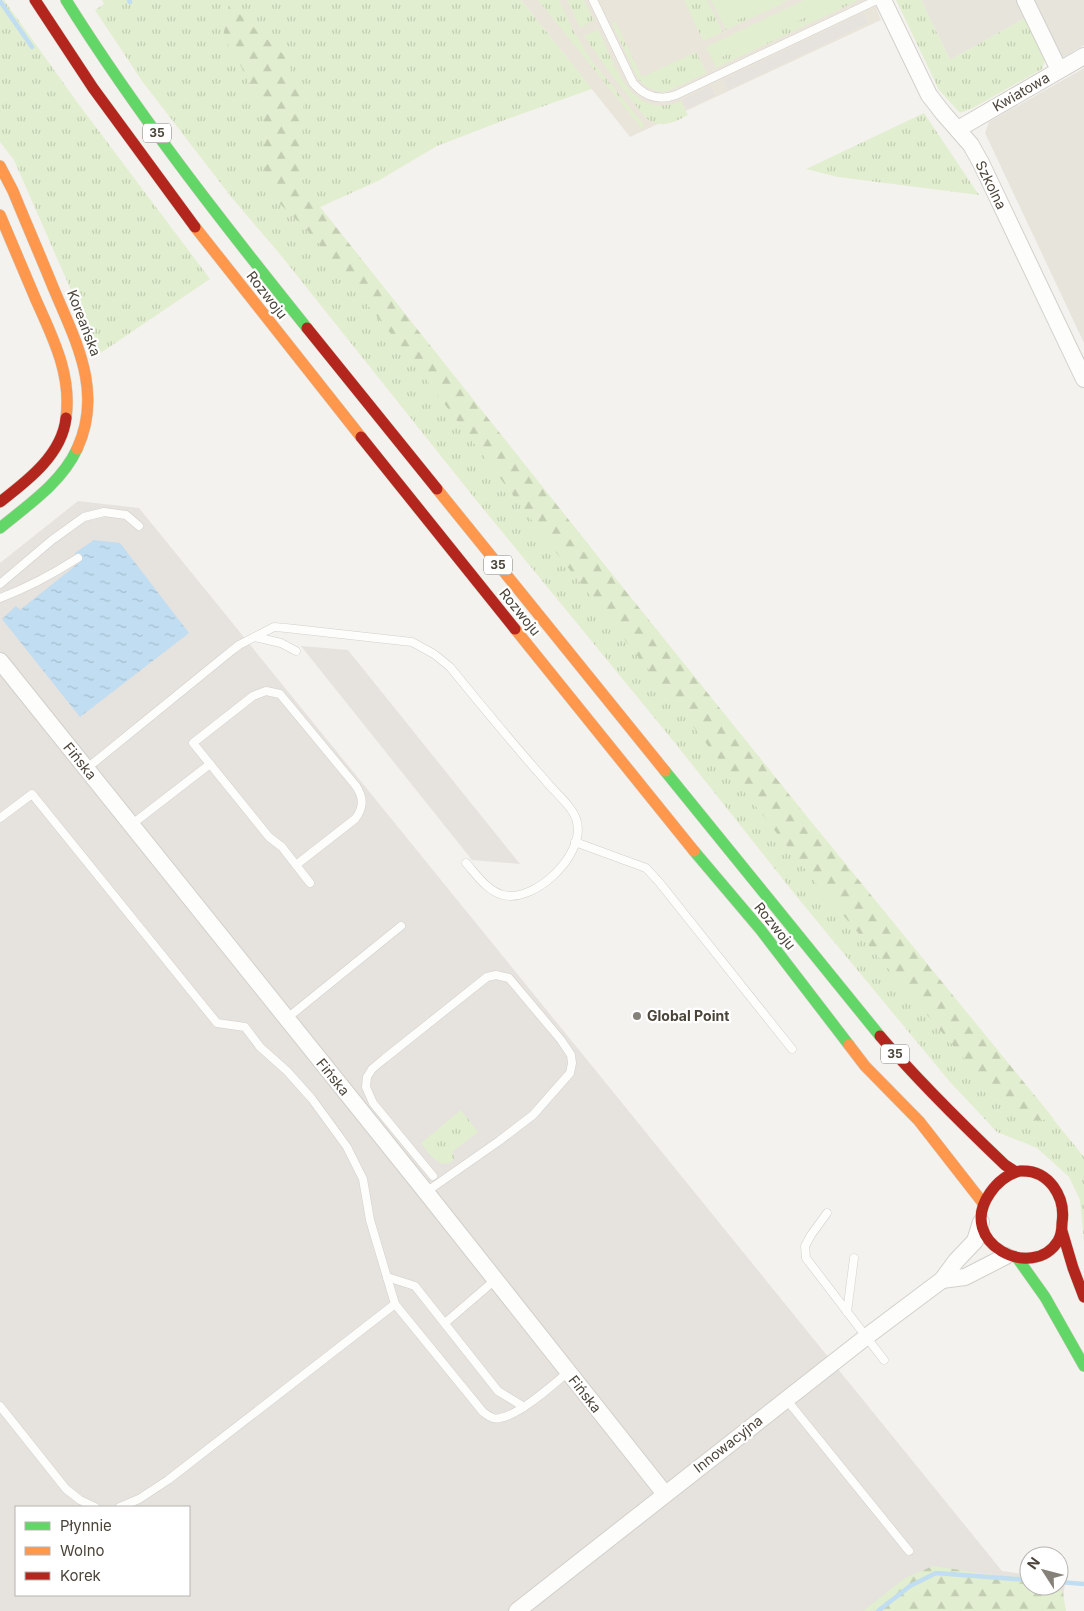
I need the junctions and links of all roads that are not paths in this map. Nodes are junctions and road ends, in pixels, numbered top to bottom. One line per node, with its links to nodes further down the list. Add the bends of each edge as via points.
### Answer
1 (35, 0): 36 (main road, Rozwoju / 35, via 130,140 233,276 655,804 760,929 864,1066 919,1121)
2 (66, 0): 33 (main road, Rozwoju / 35, via 122,86 244,250 780,915 940,1104)
3 (593, 0): 4 (lane, via 633,83 656,98 676,95)
4 (877, 0)
5 (884, 0): 9 (street, Szkolna, via 930,95)
6 (1024, 0): 8 (street)
7 (1084, 56): 8 (street, Kwiatowa)
8 (1059, 70): 9 (street, Kwiatowa)
9 (958, 129): 12 (street, Szkolna, via 981,162)
10 (0, 166): 15 (main road, Koreańska, via 82,356 89,410 82,440 68,468)
11 (0, 215): 13 (main road, via 60,356 69,400 65,428 52,452 34,474)
12 (1084, 379)
13 (0, 502)
14 (138, 526): 17 (lane, via 126,515 104,512 84,517)
15 (0, 528)
16 (78, 558): 18 (lane)
17 (0, 584)
18 (0, 598)
19 (255, 637): 20 (lane, via 281,643); 23 (lane, via 230,652); 26 (lane, via 274,627 286,628 412,642 434,654 450,667 569,806 577,822)
20 (296, 651)
21 (0, 661): 23 (street, Fińska)
22 (210, 764): 25 (lane); 28 (lane, via 269,838 282,847); 28 (lane, via 192,743 253,696 266,691 280,694 362,796 360,812 355,819)
23 (86, 769): 25 (street, Fińska)
24 (0, 818): 42 (lane, via 32,794 217,1023 245,1027 260,1047 312,1099 347,1147 363,1179 370,1220)
25 (131, 825): 31 (street, Fińska)
26 (575, 842): 27 (lane, via 558,872 542,886 517,896 502,895 485,885); 32 (lane, via 646,868)
27 (466, 863)
28 (296, 865): 29 (lane)
29 (310, 883)
30 (401, 926): 31 (lane)
31 (286, 1019): 35 (street, Fińska)
32 (792, 1049)
33 (1016, 1172): 36 (main road, via 1000,1181); 39 (main road, via 1040,1174 1054,1186 1064,1209)
34 (433, 1176): 35 (lane, via 373,1103 366,1087 367,1077 384,1059 487,978 496,975 509,978 571,1055 570,1073 533,1115)
35 (426, 1192): 43 (street, Fińska)
36 (983, 1203): 38 (main road)
37 (827, 1213): 47 (lane, via 805,1246 806,1258)
38 (982, 1221): 40 (main road, via 990,1243); 44 (street, Innowacyjna, via 975,1241)
39 (1062, 1231): 40 (main road, via 1048,1250 1035,1257); 45 (main road)
40 (1012, 1257): 44 (street, Innowacyjna, via 965,1277); 51 (main road, via 1030,1273)
41 (854, 1258): 47 (lane)
42 (387, 1277): 46 (lane); 48 (lane, via 415,1286)
43 (495, 1280): 48 (lane); 52 (street, Fińska)
44 (942, 1280): 49 (street, Innowacyjna)
45 (1084, 1297)
46 (395, 1304): 55 (lane, via 483,1412 493,1418 505,1418); 58 (lane, via 168,1480)
47 (847, 1312): 49 (lane)
48 (445, 1323): 55 (lane, via 498,1390)
49 (866, 1336): 50 (lane); 53 (street, Innowacyjna)
50 (884, 1360)
51 (1084, 1366)
52 (568, 1372): 55 (lane); 56 (street, Fińska)
53 (786, 1399): 56 (street, Innowacyjna); 59 (lane)
54 (0, 1406): 57 (lane, via 66,1489)
55 (524, 1407)
56 (665, 1494): 60 (street, Innowacyjna)
57 (94, 1506)
58 (122, 1506)
59 (909, 1551)
60 (517, 1611)

